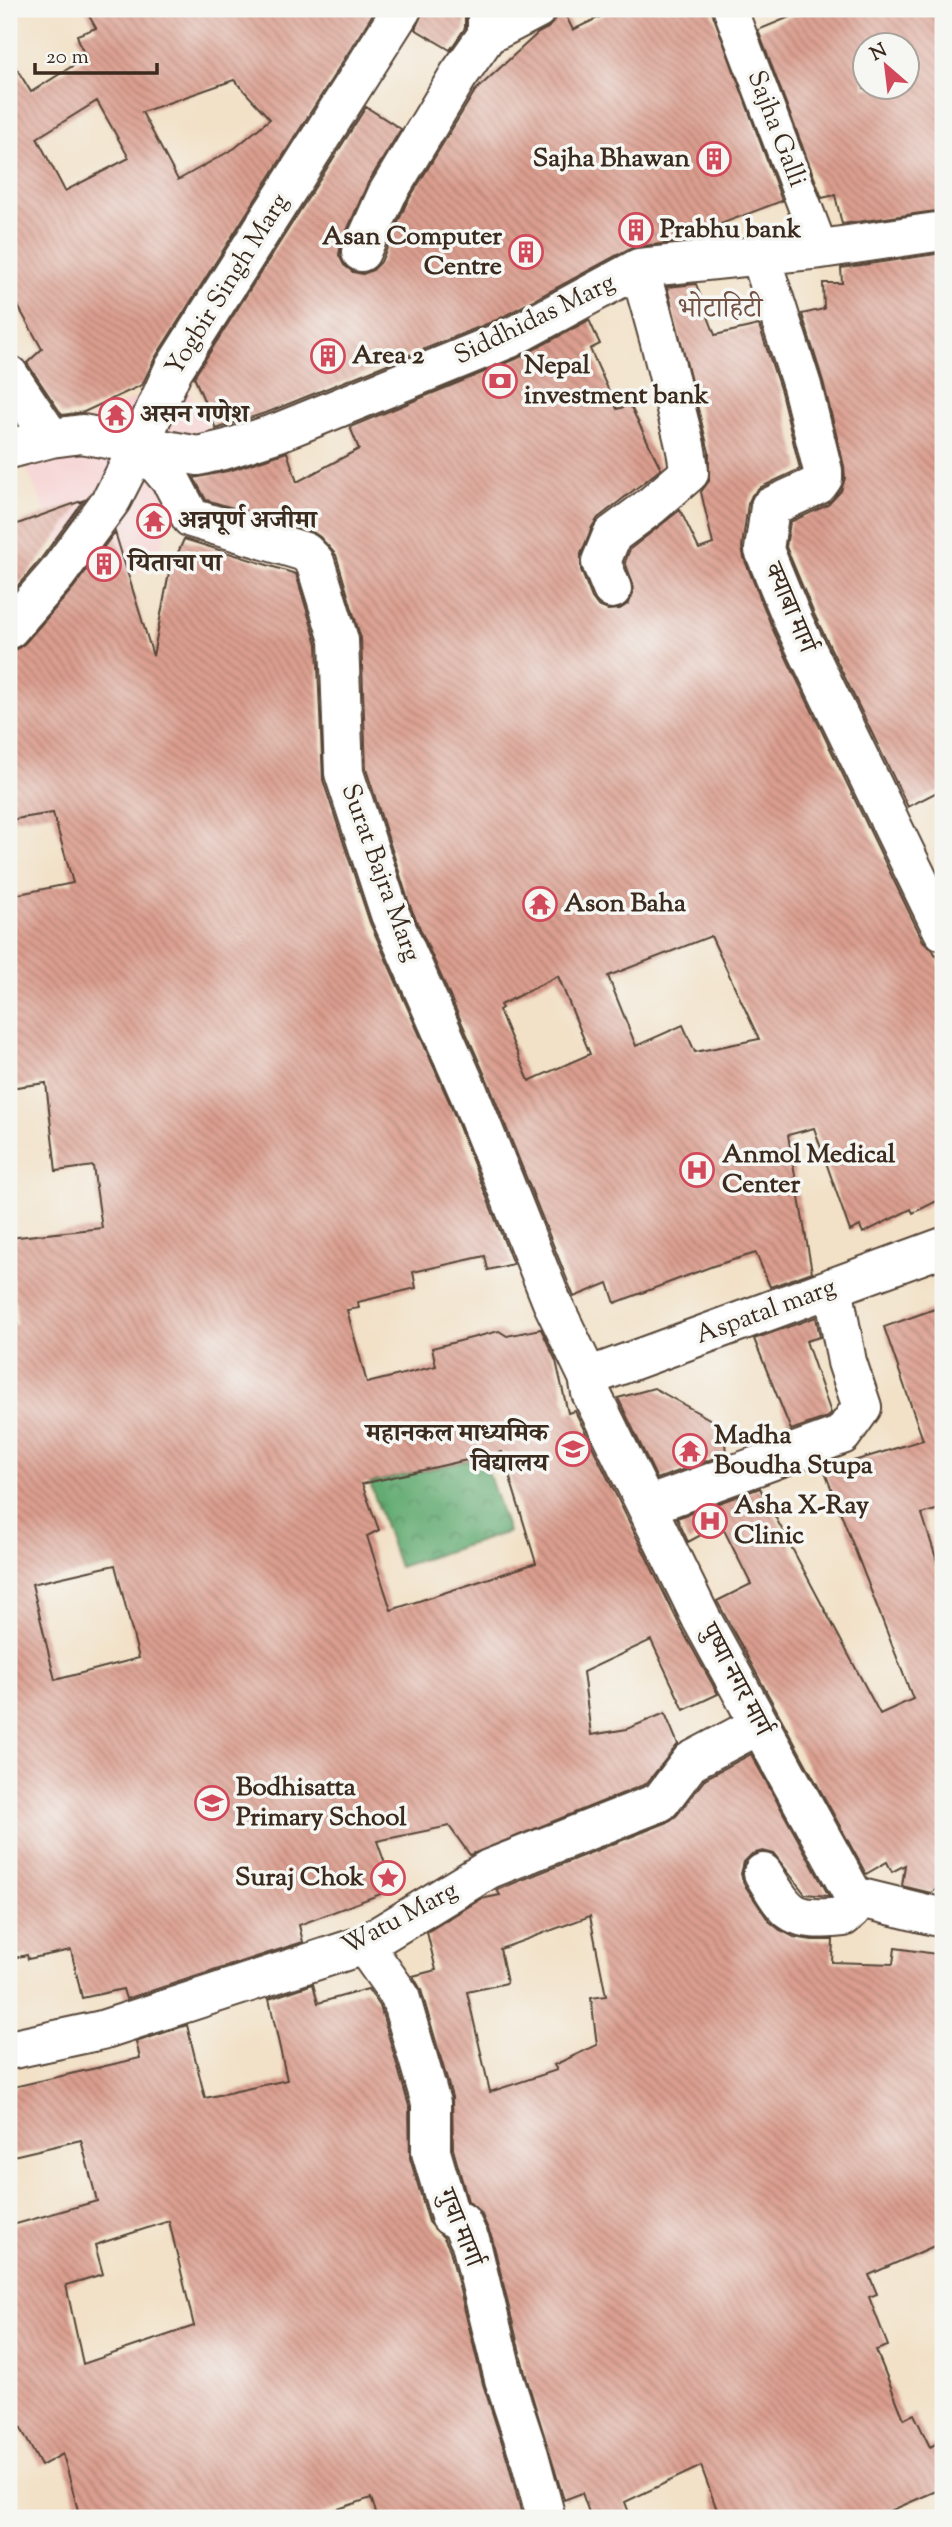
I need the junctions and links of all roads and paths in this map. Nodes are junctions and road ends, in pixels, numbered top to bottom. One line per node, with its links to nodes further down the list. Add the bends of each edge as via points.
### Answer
1 (402, 9): 12 (street, Yogbir Singh Marg, via 173,370)
2 (537, 9): 4 (street)
3 (730, 9): 6 (street, Sajha Galli)
4 (487, 22): 7 (street, via 387,194)
5 (943, 231): 6 (street, Siddhidas Marg)
6 (821, 248): 8 (street, Siddhidas Marg)
7 (360, 253)
8 (760, 255): 9 (street, Siddhidas Marg); 16 (street, क्याबा मार्ग, via 802,386 822,471 818,485 770,507 764,550 794,624)
9 (639, 268): 12 (street, Siddhidas Marg, via 509,339 279,432 198,456); 14 (street, via 673,388 690,472 612,535 601,562)
10 (9, 375): 11 (street)
11 (51, 438): 12 (street, Siddhidas Marg, via 82,434); 13 (street, Siddhidas Marg)
12 (140, 444): 15 (street, Yogbir Singh Marg, via 112,499); 19 (street, Surat Bajra Marg, via 172,482 191,518 305,552 318,569 339,640 344,773 390,914 468,1091 552,1302)
13 (9, 449)
14 (612, 589)
15 (9, 629)
16 (943, 931)
17 (943, 1247): 18 (street, Aspatal marg)
18 (833, 1287): 19 (street, Aspatal marg); 20 (street, via 847,1362 862,1407 842,1435)
19 (588, 1377): 20 (street, पुष्पा नगर मार्ग, via 591,1393)
20 (647, 1506): 21 (street, पुष्पा नगर मार्ग)
21 (759, 1725): 23 (street, पुष्पा नगर मार्ग); 25 (street, Watu Marg, via 691,1761 660,1802 489,1869)
22 (763, 1873): 23 (street, via 790,1912 803,1919 843,1917 852,1909)
23 (852, 1893): 24 (street)
24 (943, 1918)
25 (363, 1945): 26 (street, Watu Marg, via 102,2029); 27 (street, गुचा मार्गा, via 400,1996 431,2103 431,2152 450,2216 461,2222 471,2244 504,2379)
26 (9, 2050)
27 (547, 2518)

